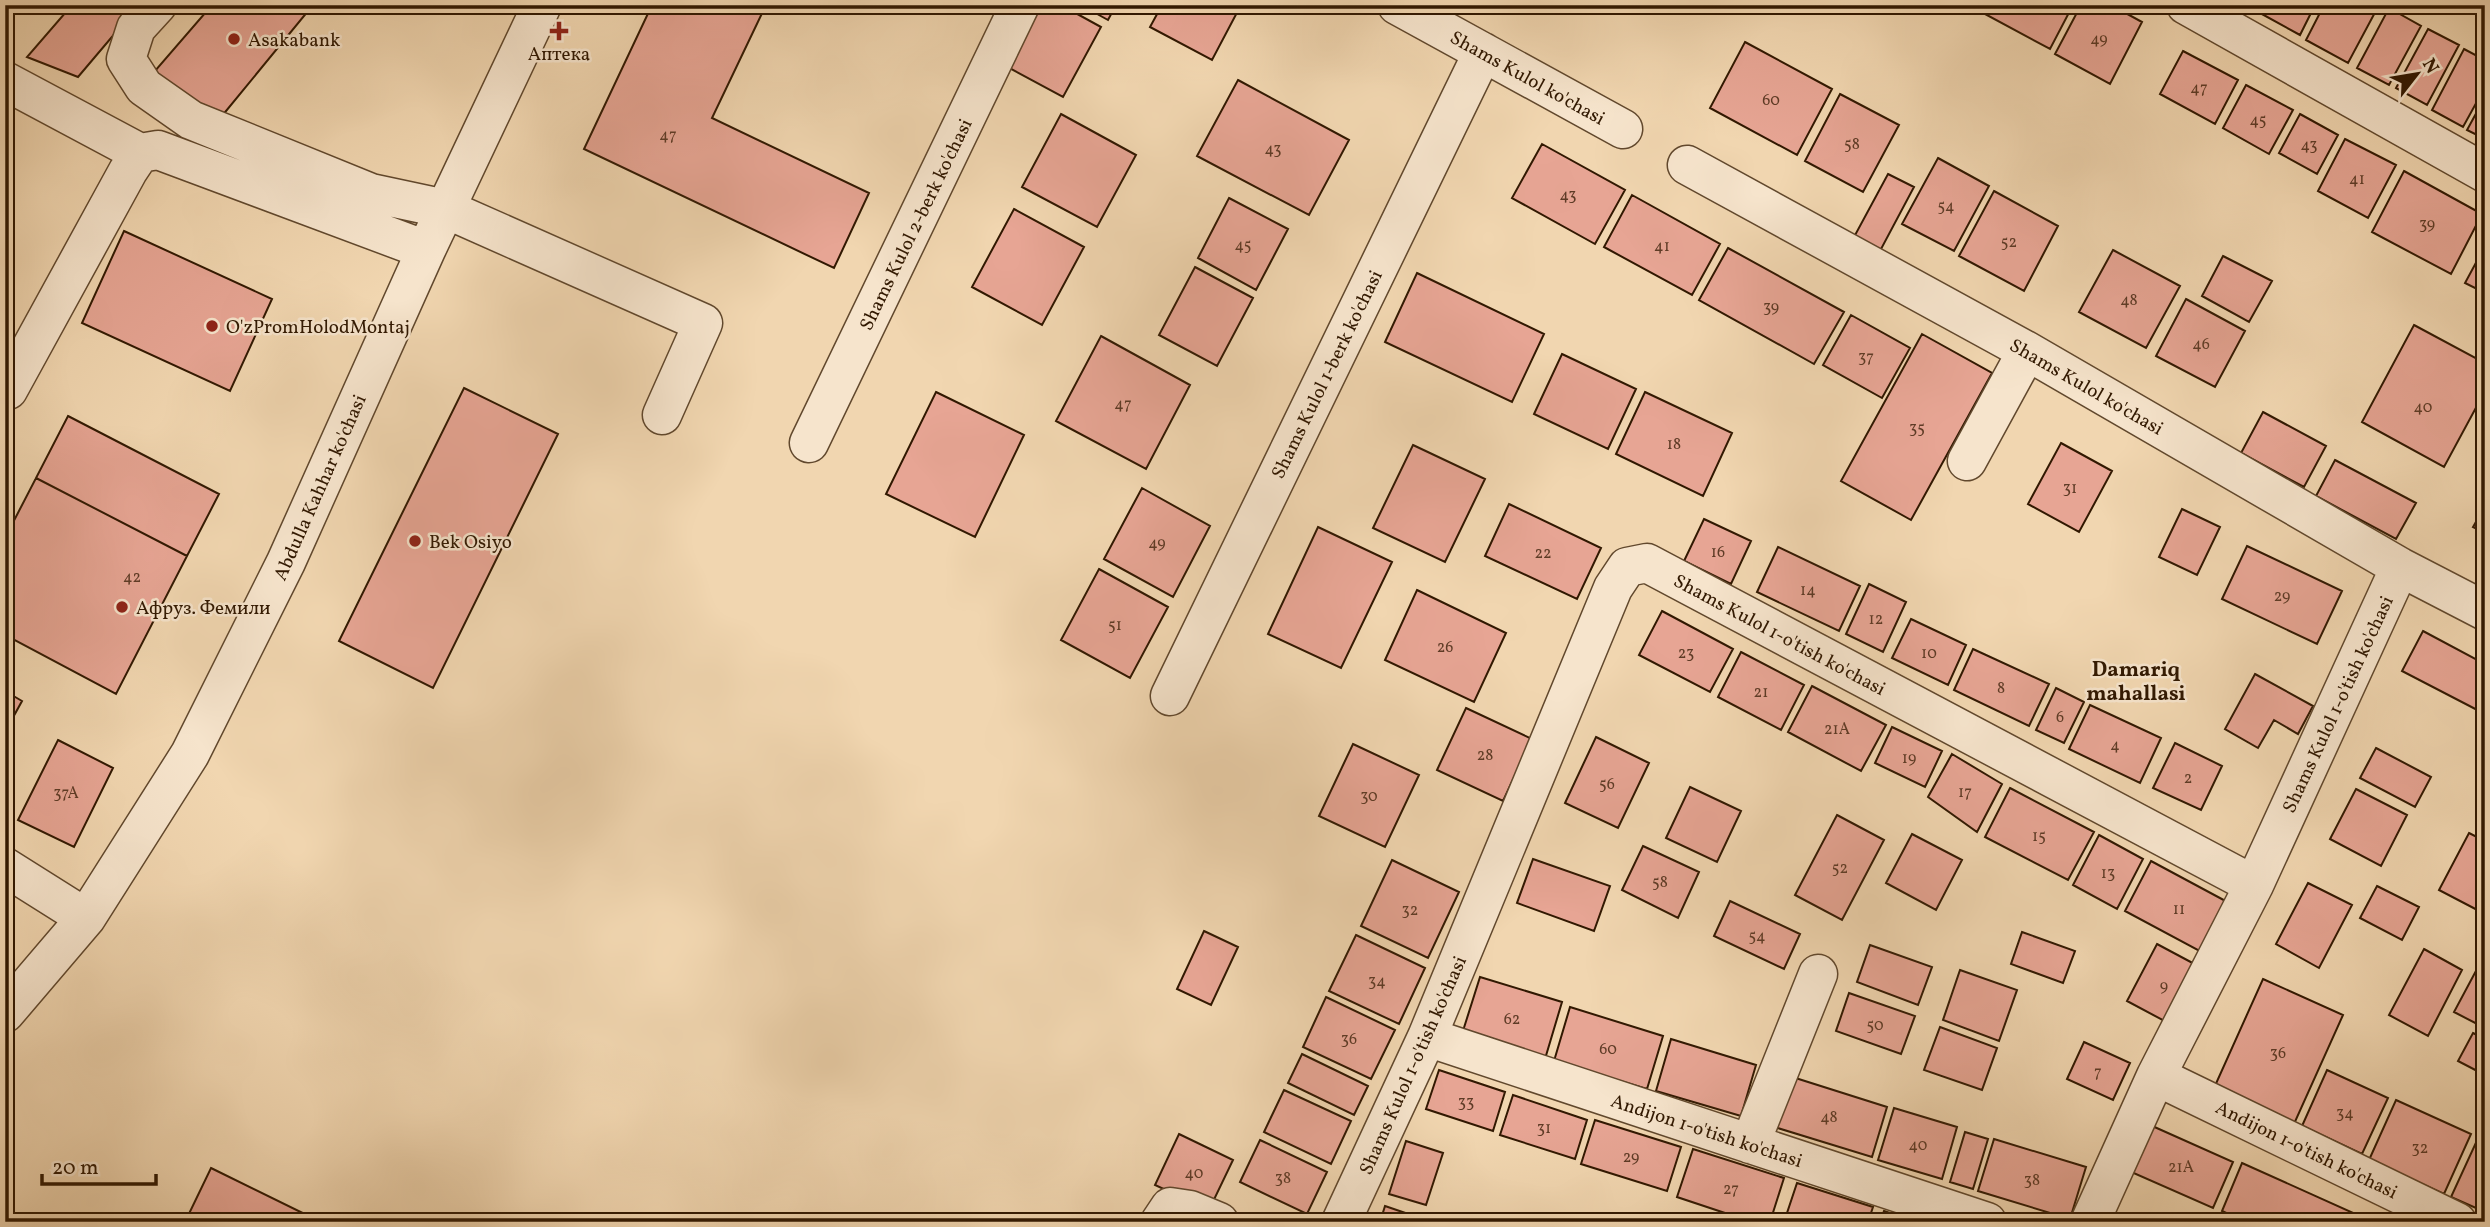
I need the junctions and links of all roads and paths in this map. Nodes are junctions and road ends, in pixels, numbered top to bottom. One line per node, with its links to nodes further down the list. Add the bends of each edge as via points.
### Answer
1 (158, 5): 12 (street, via 136,27 126,59 144,87 191,120 371,193)
2 (541, 5): 12 (street, Abdulla Kahhar ko'chasi)
3 (1020, 5): 17 (street, Shams Kulol 2-berk ko'chasi)
4 (1397, 5): 6 (street, Shams Kulol ko'chasi)
5 (2186, 5): 11 (street)
6 (1483, 52): 8 (street, Shams Kulol ko'chasi); 21 (street, Shams Kulol 1-berk ko'chasi)
7 (5, 81): 9 (street)
8 (1623, 129)
9 (140, 153): 13 (street, via 158,150); 15 (street)
10 (1687, 165): 14 (street, Shams Kulol ko'chasi)
11 (2485, 173)
12 (446, 209): 13 (street, Abdulla Kahhar ko'chasi); 16 (street, via 703,323)
13 (426, 250): 24 (street, Abdulla Kahhar ko'chasi, via 286,562 190,754)
14 (2027, 351): 18 (street); 19 (street, Shams Kulol ko'chasi)
15 (8, 390)
16 (662, 415)
17 (809, 443)
18 (1967, 461)
19 (2400, 567): 20 (street, Shams Kulol ko'chasi); 23 (street, Shams Kulol 1-o'tish ko'chasi)
20 (2485, 611)
21 (1170, 696)
22 (5, 867): 24 (street)
23 (2254, 885): 27 (street, Shams Kulol 1-o'tish ko'chasi, via 1647,563 1627,567 1613,588); 28 (street)
24 (86, 918): 26 (street, Abdulla Kahhar ko'chasi)
25 (1818, 974): 29 (street)
26 (5, 1013)
27 (1427, 1037): 29 (street, Andijon 1-o'tish ko'chasi); 32 (street, Shams Kulol 1-o'tish ko'chasi)
28 (2157, 1076): 34 (street); 35 (street, Andijon 1-o'tish ko'chasi)
29 (1750, 1144): 33 (street, Andijon 1-o'tish ko'chasi)
30 (1160, 1222): 31 (street, via 1170,1207)
31 (1219, 1222)
32 (1341, 1222)
33 (1987, 1222)
34 (2090, 1222)
35 (2457, 1222)

